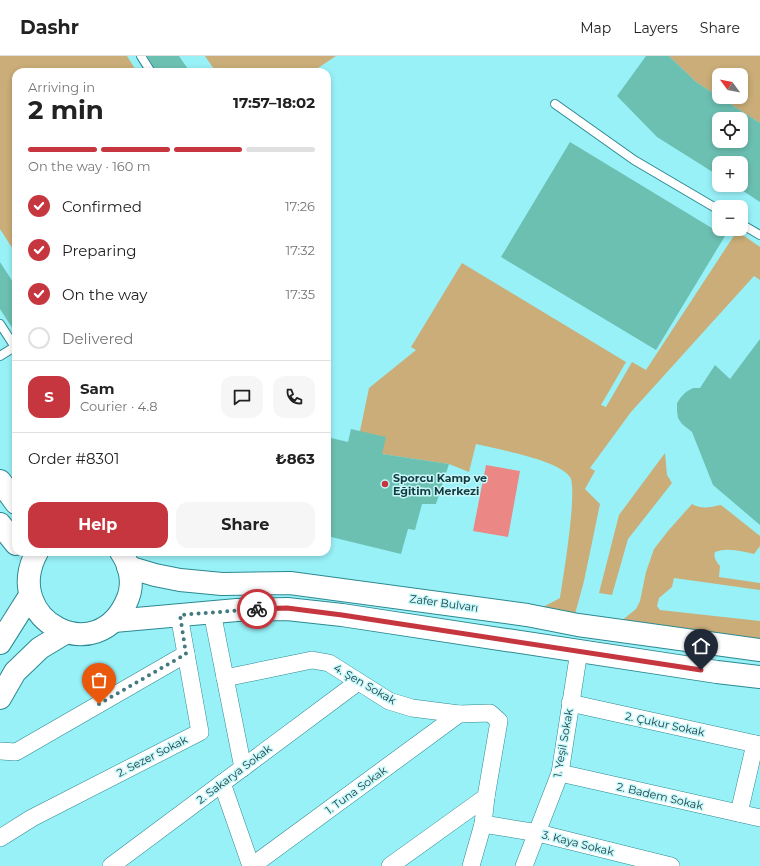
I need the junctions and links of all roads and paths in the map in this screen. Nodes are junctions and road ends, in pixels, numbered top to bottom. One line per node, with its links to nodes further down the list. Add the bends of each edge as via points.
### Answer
1 (141, 56): 2 (lane)
2 (148, 68)
3 (555, 104): 4 (lane, via 634,160)
4 (712, 206)
5 (748, 228): 6 (lane)
6 (760, 235)
7 (0, 324): 8 (lane)
8 (12, 342)
9 (12, 348): 10 (lane)
10 (0, 356)
11 (0, 481): 12 (main road)
12 (12, 498)
13 (0, 524): 14 (main road)
14 (12, 539)
15 (30, 556): 17 (main road, via 27,580)
16 (125, 559): 20 (main road, via 131,576 130,592 124,608); 23 (main road, Zafer Bulvarı, via 155,575 180,580 222,584 290,583)
17 (29, 597): 21 (main road, via 37,613 49,625); 22 (main road)
18 (212, 612): 19 (main road); 24 (main road, via 287,608); 27 (street)
19 (180, 615): 20 (main road); 25 (street, 2. Sezer Sokak)
20 (114, 621): 21 (main road, via 100,630 83,634)
21 (66, 633): 29 (main road, via 40,648 15,672)
22 (0, 643)
23 (760, 650)
24 (579, 651): 26 (main road); 30 (street, 1. Yeşil Sokak)
25 (186, 654): 33 (street, via 16,752); 42 (street, 2. Sezer Sokak, via 200,732 32,818)
26 (760, 677)
27 (225, 678): 28 (street, 4. Şen Sokak, via 312,660 328,663); 34 (street)
28 (358, 682): 31 (street, 4. Şen Sokak, via 389,701 412,708); 34 (street, 2. Sakarya Sokak)
29 (0, 698)
30 (570, 703): 32 (street, 2. Çukur Sokak); 35 (street, 1. Yeşil Sokak)
31 (459, 714): 37 (street, 4. Şen Sokak, via 490,713 499,721); 44 (street, 1. Tuna Sokak)
32 (758, 744): 38 (street)
33 (0, 751)
34 (242, 768): 36 (street, 2. Sakarya Sokak)
35 (560, 773): 38 (street, 2. Badem Sokak); 41 (street, 1. Yeşil Sokak)
36 (222, 783): 43 (street, 2. Sakarya Sokak); 44 (street)
37 (486, 797): 40 (street, 4. Şen Sokak); 45 (street)
38 (738, 813): 39 (street, 2. Badem Sokak)
39 (760, 818)
40 (483, 824): 41 (street, 3. Kaya Sokak); 46 (street, 4. Şen Sokak)
41 (538, 833): 47 (street, 1. Yeşil Sokak); 48 (street, 3. Kaya Sokak)
42 (0, 838)
43 (110, 866)
44 (252, 866)
45 (390, 866)
46 (471, 866)
47 (524, 866)
48 (671, 866)

